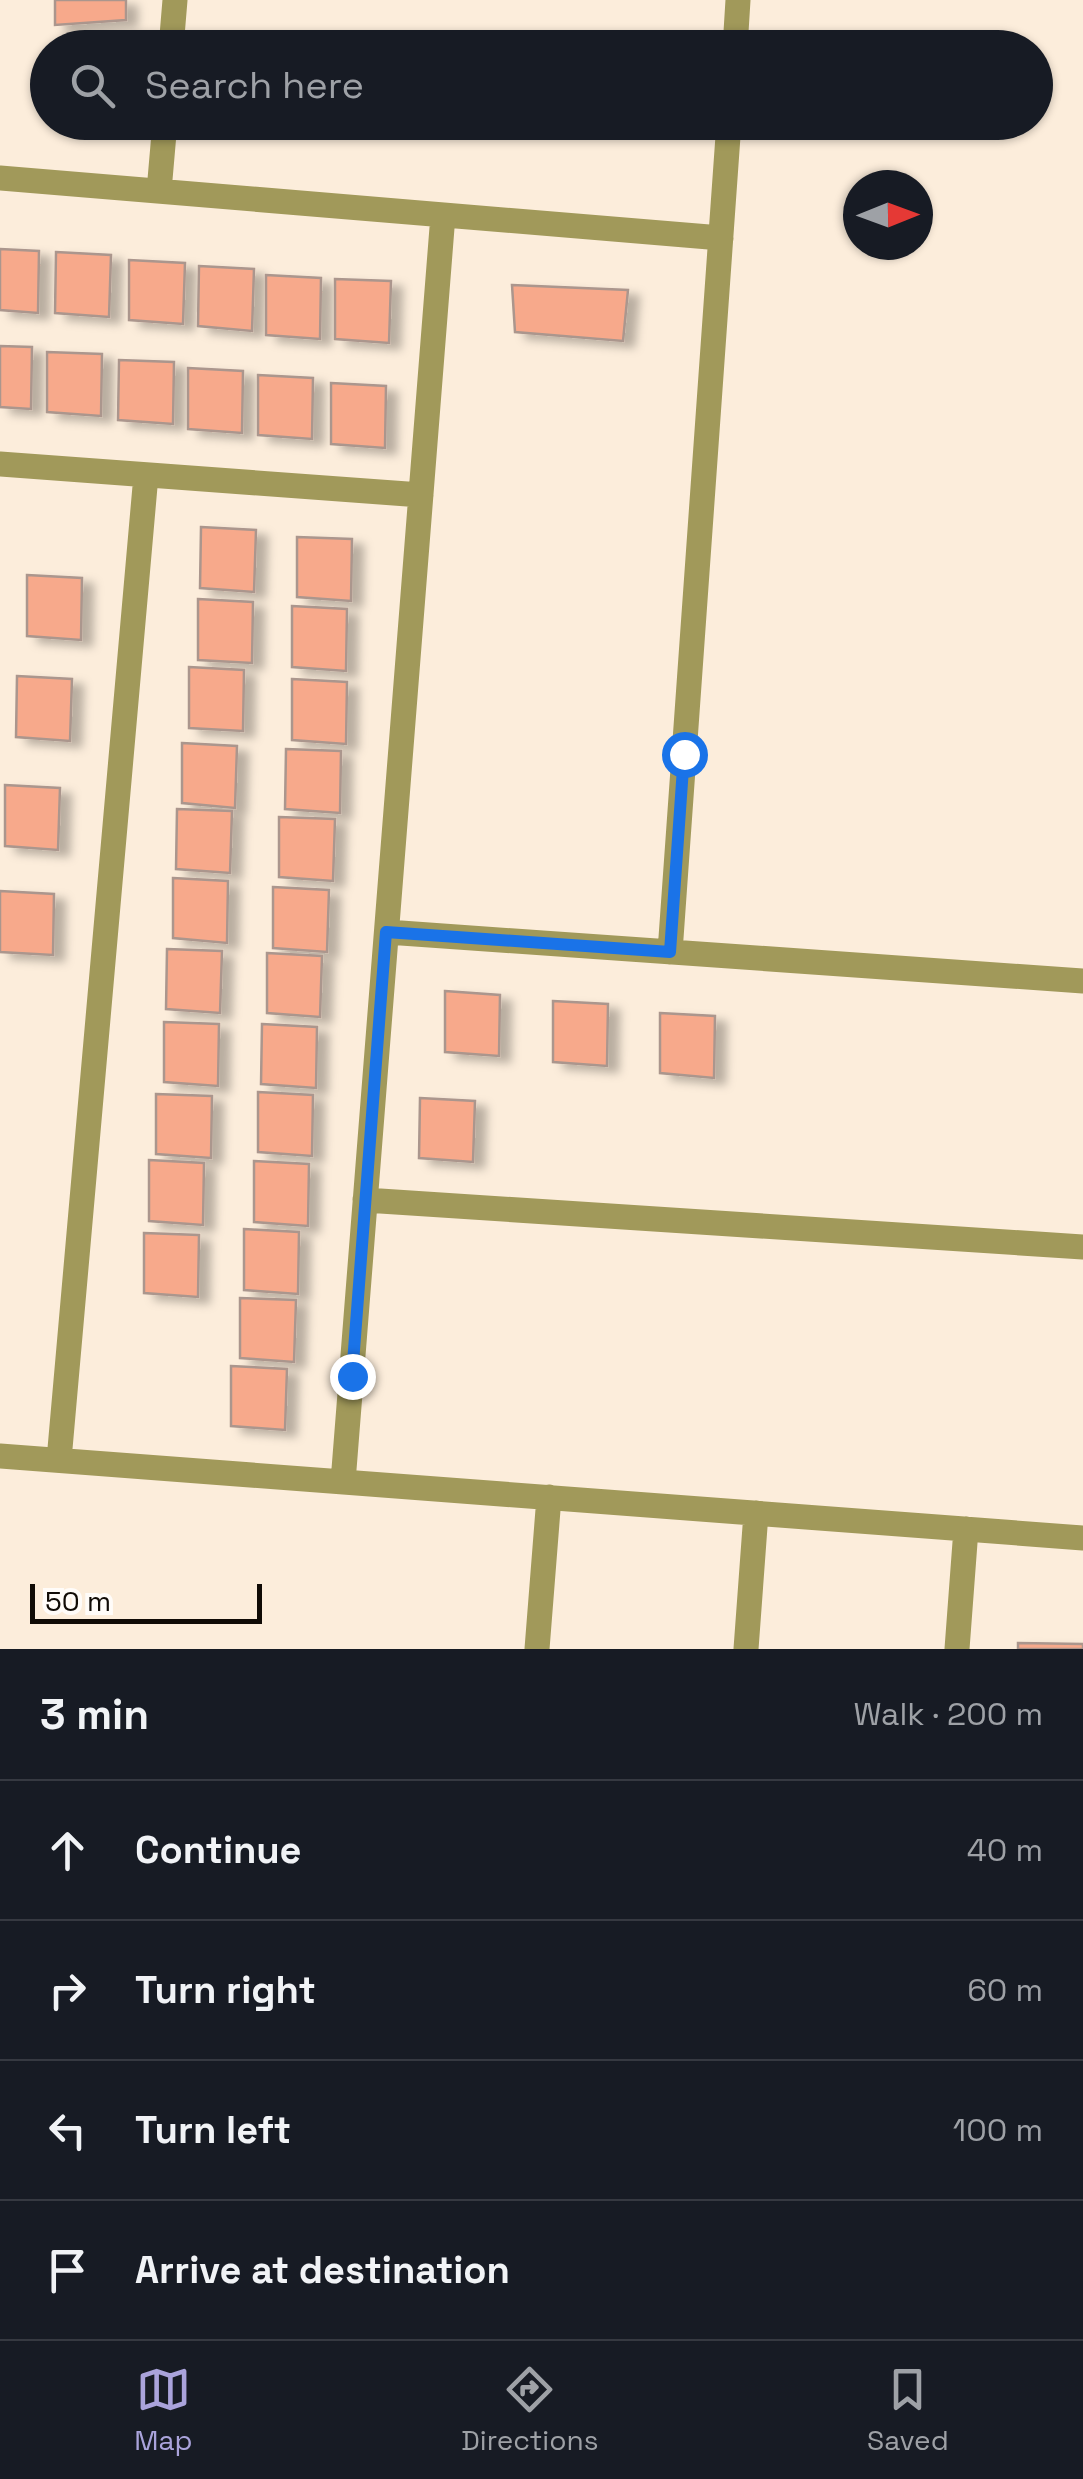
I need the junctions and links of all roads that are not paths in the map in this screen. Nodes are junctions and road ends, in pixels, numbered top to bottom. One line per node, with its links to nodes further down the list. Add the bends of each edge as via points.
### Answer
1 (175, 0): 3 (street)
2 (738, 0): 4 (street)
3 (172, 30)
4 (736, 30)
5 (163, 140): 8 (street)
6 (728, 140): 10 (street)
7 (0, 178): 8 (street)
8 (159, 191): 9 (street)
9 (443, 214): 10 (street); 13 (street)
10 (721, 238): 15 (street)
11 (0, 464): 12 (street)
12 (146, 475): 13 (street); 20 (street)
13 (421, 496): 14 (street)
14 (386, 932): 15 (street); 17 (street)
15 (670, 952): 16 (street)
16 (1083, 981)
17 (366, 1200): 18 (street); 21 (street)
18 (1083, 1248)
19 (0, 1456): 20 (street)
20 (59, 1460): 21 (street)
21 (343, 1482): 22 (street)
22 (549, 1497): 23 (street); 26 (street)
23 (756, 1514): 24 (street); 27 (street)
24 (966, 1529): 25 (street); 28 (street)
25 (1083, 1538)
26 (537, 1649)
27 (746, 1649)
28 (958, 1649)

